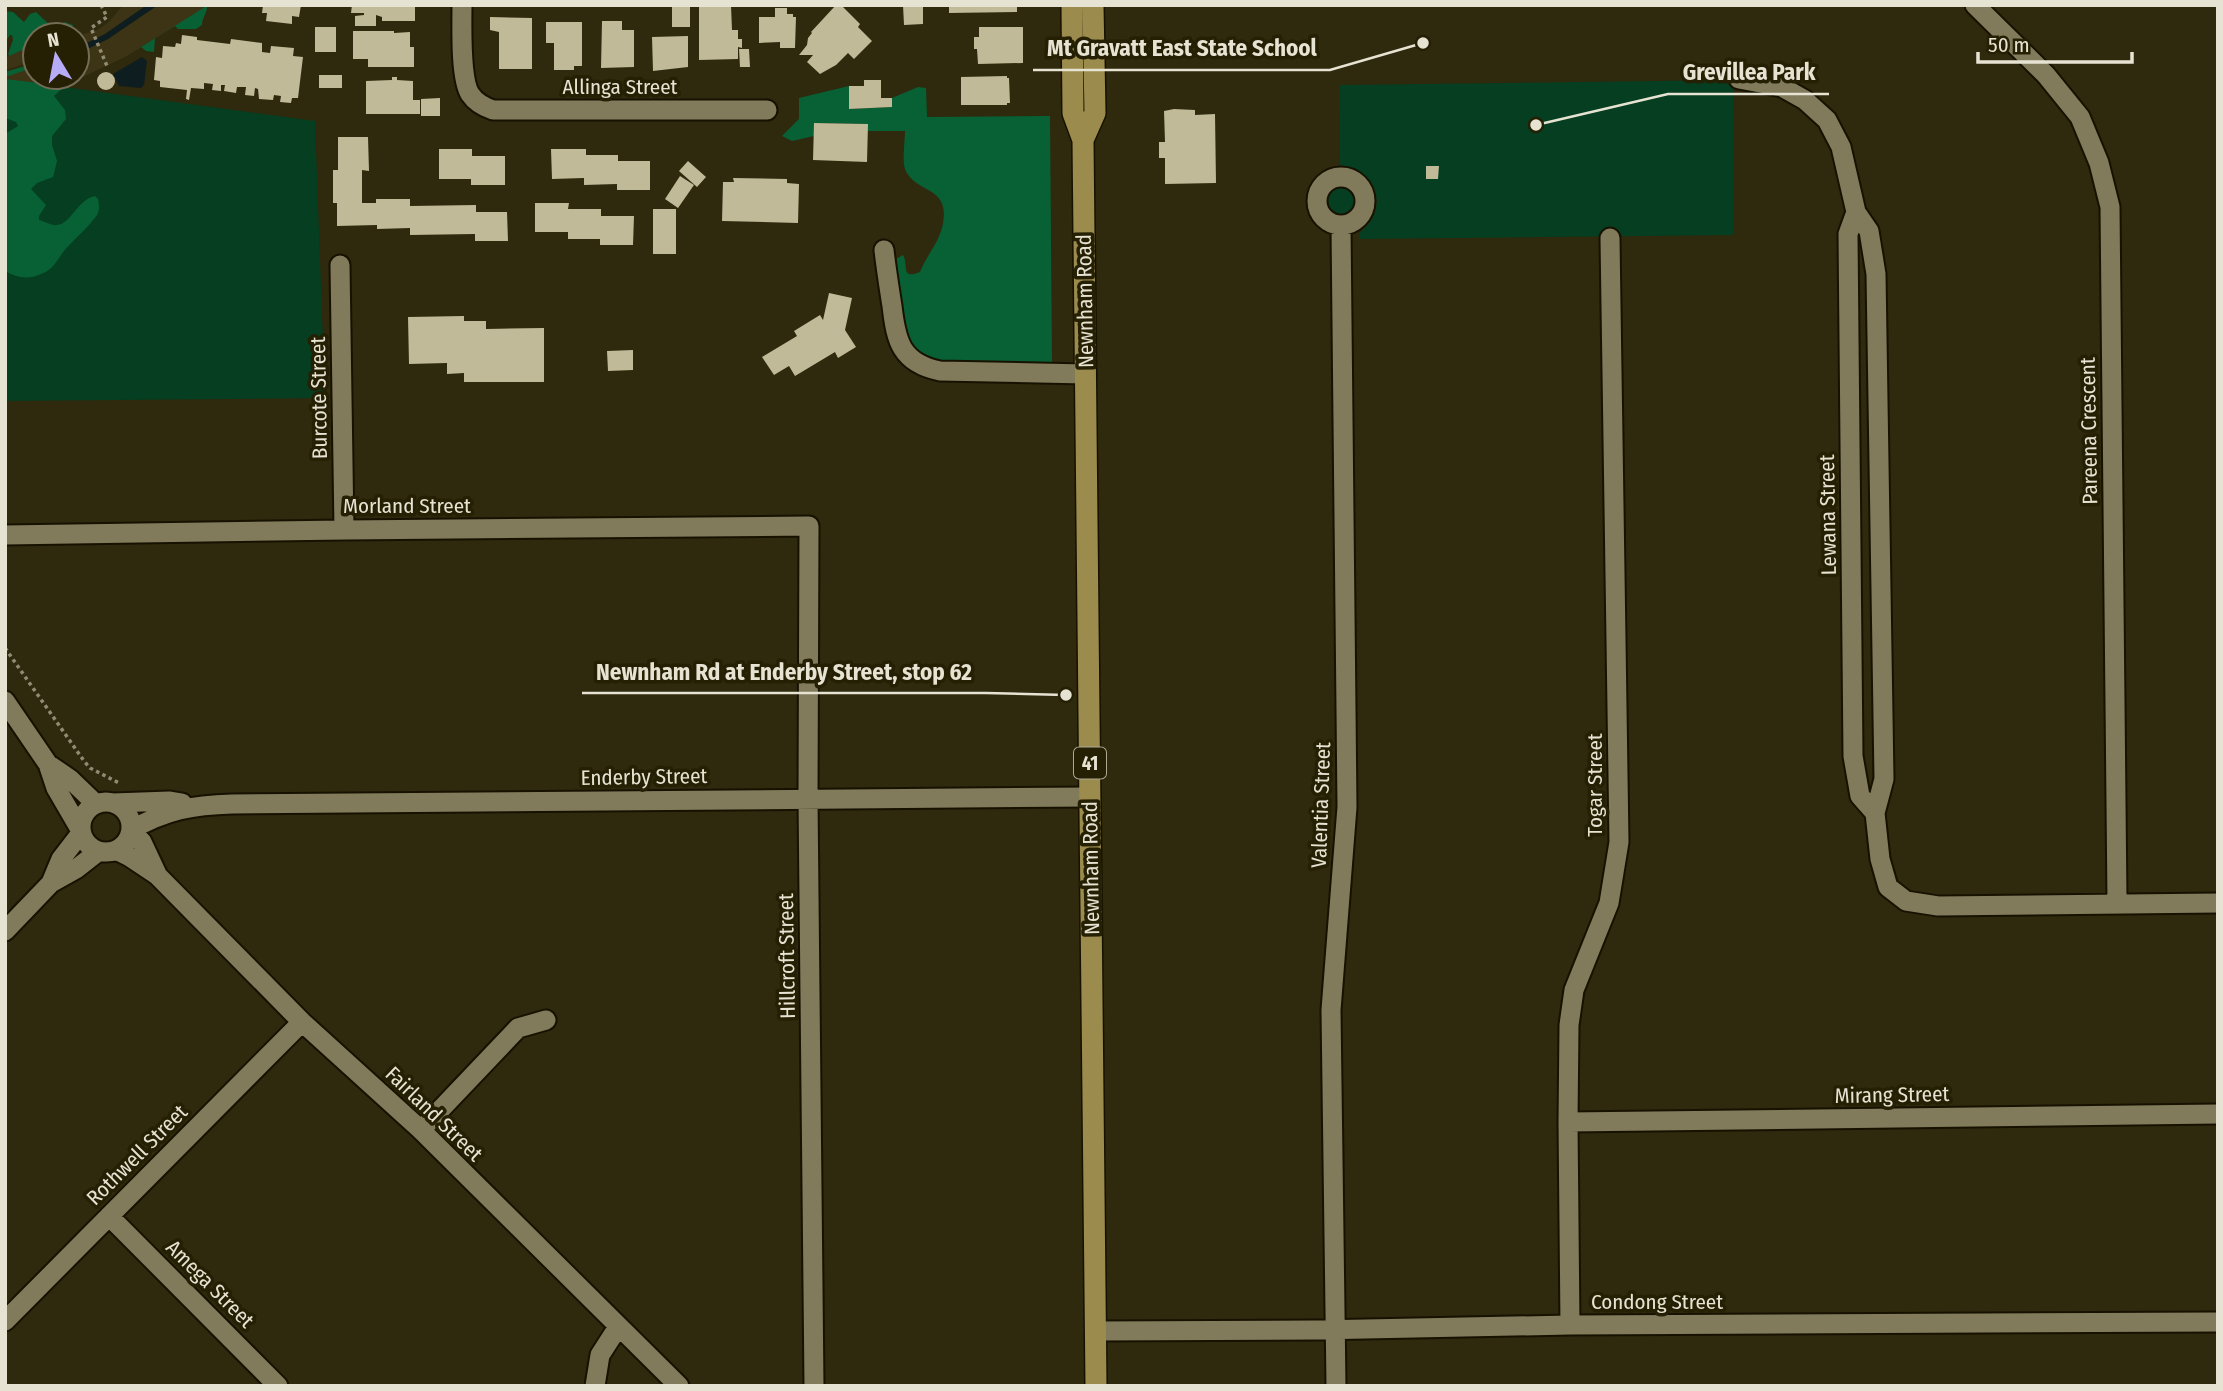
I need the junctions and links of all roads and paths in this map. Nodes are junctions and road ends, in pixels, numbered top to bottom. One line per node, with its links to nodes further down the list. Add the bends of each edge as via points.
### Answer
1 (101, 5): 6 (path, via 107,17 91,28)
2 (462, 5): 8 (street, Allinga Street, via 465,84 483,106 502,111)
3 (1072, 5): 9 (main road, Newnham Road / 41, via 1073,113)
4 (1093, 5): 9 (main road, Newnham Road / 41, via 1095,113)
5 (1975, 5): 33 (street, Pareena Crescent, via 2046,75 2080,117 2110,207)
6 (107, 66)
7 (1739, 79): 10 (street, Lewana Street, via 1782,87 1827,120 1841,147)
8 (767, 110)
9 (1083, 140): 15 (main road, Newnham Road / 41)
10 (1856, 212): 27 (street, Lewana Street, via 1869,231 1876,274 1884,779); 27 (street, Lewana Street, via 1848,234 1853,756 1860,796)
11 (1341, 226): 46 (street, Valentia Street, via 1347,807 1331,1010)
12 (1610, 238): 39 (street, Togar Street, via 1619,842 1609,903 1574,990)
13 (884, 250): 15 (street, via 895,331 902,349 917,364 940,371)
14 (340, 265): 17 (street, Burcote Street)
15 (1086, 374): 22 (main road, Newnham Road / 41)
16 (809, 526): 17 (street, Morland Street); 23 (street, Hillcroft Street)
17 (344, 530): 18 (street, Morland Street)
18 (5, 535)
19 (5, 648): 24 (path, via 84,761 136,792)
20 (5, 701): 21 (street)
21 (48, 764): 25 (street, via 81,792); 29 (street)
22 (1090, 797): 23 (street, Enderby Street); 47 (main road, Newnham Road / 41)
23 (808, 798): 26 (street, Enderby Street); 51 (street, Hillcroft Street)
24 (141, 802): 25 (street, Enderby Street); 26 (street, Enderby Street)
25 (104, 804): 28 (street, via 121,807); 29 (street, via 84,815)
26 (197, 805): 28 (street, Enderby Street, via 164,814)
27 (1875, 813): 33 (street, Lewana Street, via 1888,887 1906,901 1938,906)
28 (131, 831): 30 (street, via 123,846); 31 (street, Fairland Street, via 142,842)
29 (81, 832): 30 (street, via 85,841); 32 (street, via 61,859)
30 (107, 851): 31 (street, Fairland Street, via 138,861); 32 (street)
31 (158, 875): 37 (street, Fairland Street)
32 (51, 883): 35 (street)
33 (2117, 902): 34 (street, Lewana Street)
34 (2218, 903)
35 (6, 930)
36 (546, 1020): 40 (street, via 518,1028)
37 (302, 1021): 40 (street, Fairland Street); 41 (street, Rothwell Street)
38 (2218, 1114): 39 (street, Mirang Street)
39 (1568, 1122): 44 (street, Togar Street)
40 (421, 1130): 45 (street, Fairland Street)
41 (109, 1216): 42 (street, Rothwell Street); 48 (street, Amega Street)
42 (5, 1321)
43 (2218, 1322): 44 (street, Condong Street)
44 (1570, 1325): 46 (street, Condong Street)
45 (618, 1327): 49 (street, via 600,1355); 50 (street, Fairland Street)
46 (1335, 1330): 47 (street, Condong Street); 53 (street, Valentia Street)
47 (1096, 1331): 52 (main road, Newnham Road / 41)
48 (278, 1386)
49 (595, 1386)
50 (679, 1386)
51 (814, 1386)
52 (1096, 1386)
53 (1336, 1386)

